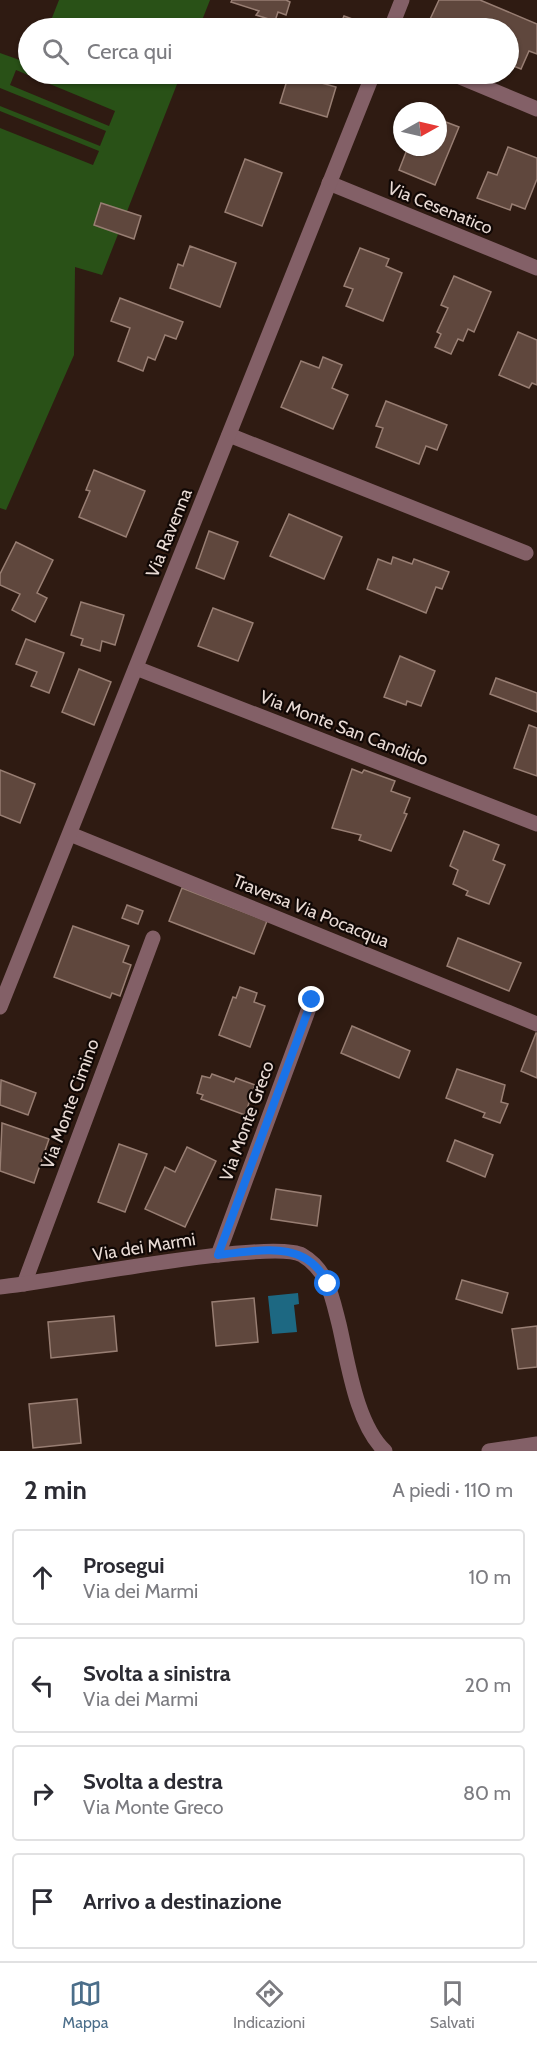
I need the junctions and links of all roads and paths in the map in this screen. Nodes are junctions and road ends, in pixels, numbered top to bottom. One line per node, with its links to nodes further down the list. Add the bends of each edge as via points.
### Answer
1 (402, 0): 2 (street)
2 (395, 18)
3 (369, 84): 6 (street, Via Ravenna)
4 (477, 84): 5 (street)
5 (537, 109)
6 (329, 183): 7 (street, Via Cesenatico); 8 (street, Via Ravenna)
7 (537, 268)
8 (229, 435): 9 (street); 10 (street, Via Ravenna)
9 (526, 554)
10 (136, 668): 11 (street, Via Monte San Candido); 12 (street, Via Ravenna)
11 (537, 824)
12 (69, 834): 15 (street, Via Ravenna); 16 (street, Traversa Via Pocacqua)
13 (153, 938): 18 (street, Via Monte Cimino)
14 (312, 1000): 17 (street, Via Monte Greco)
15 (0, 1006)
16 (537, 1024)
17 (218, 1255): 18 (street, Via dei Marmi); 22 (street, Via dei Marmi, via 290,1250 320,1270 331,1294 367,1425)
18 (24, 1284): 19 (street, Via dei Marmi)
19 (0, 1287)
20 (537, 1444): 21 (street)
21 (498, 1450)
22 (385, 1451)

